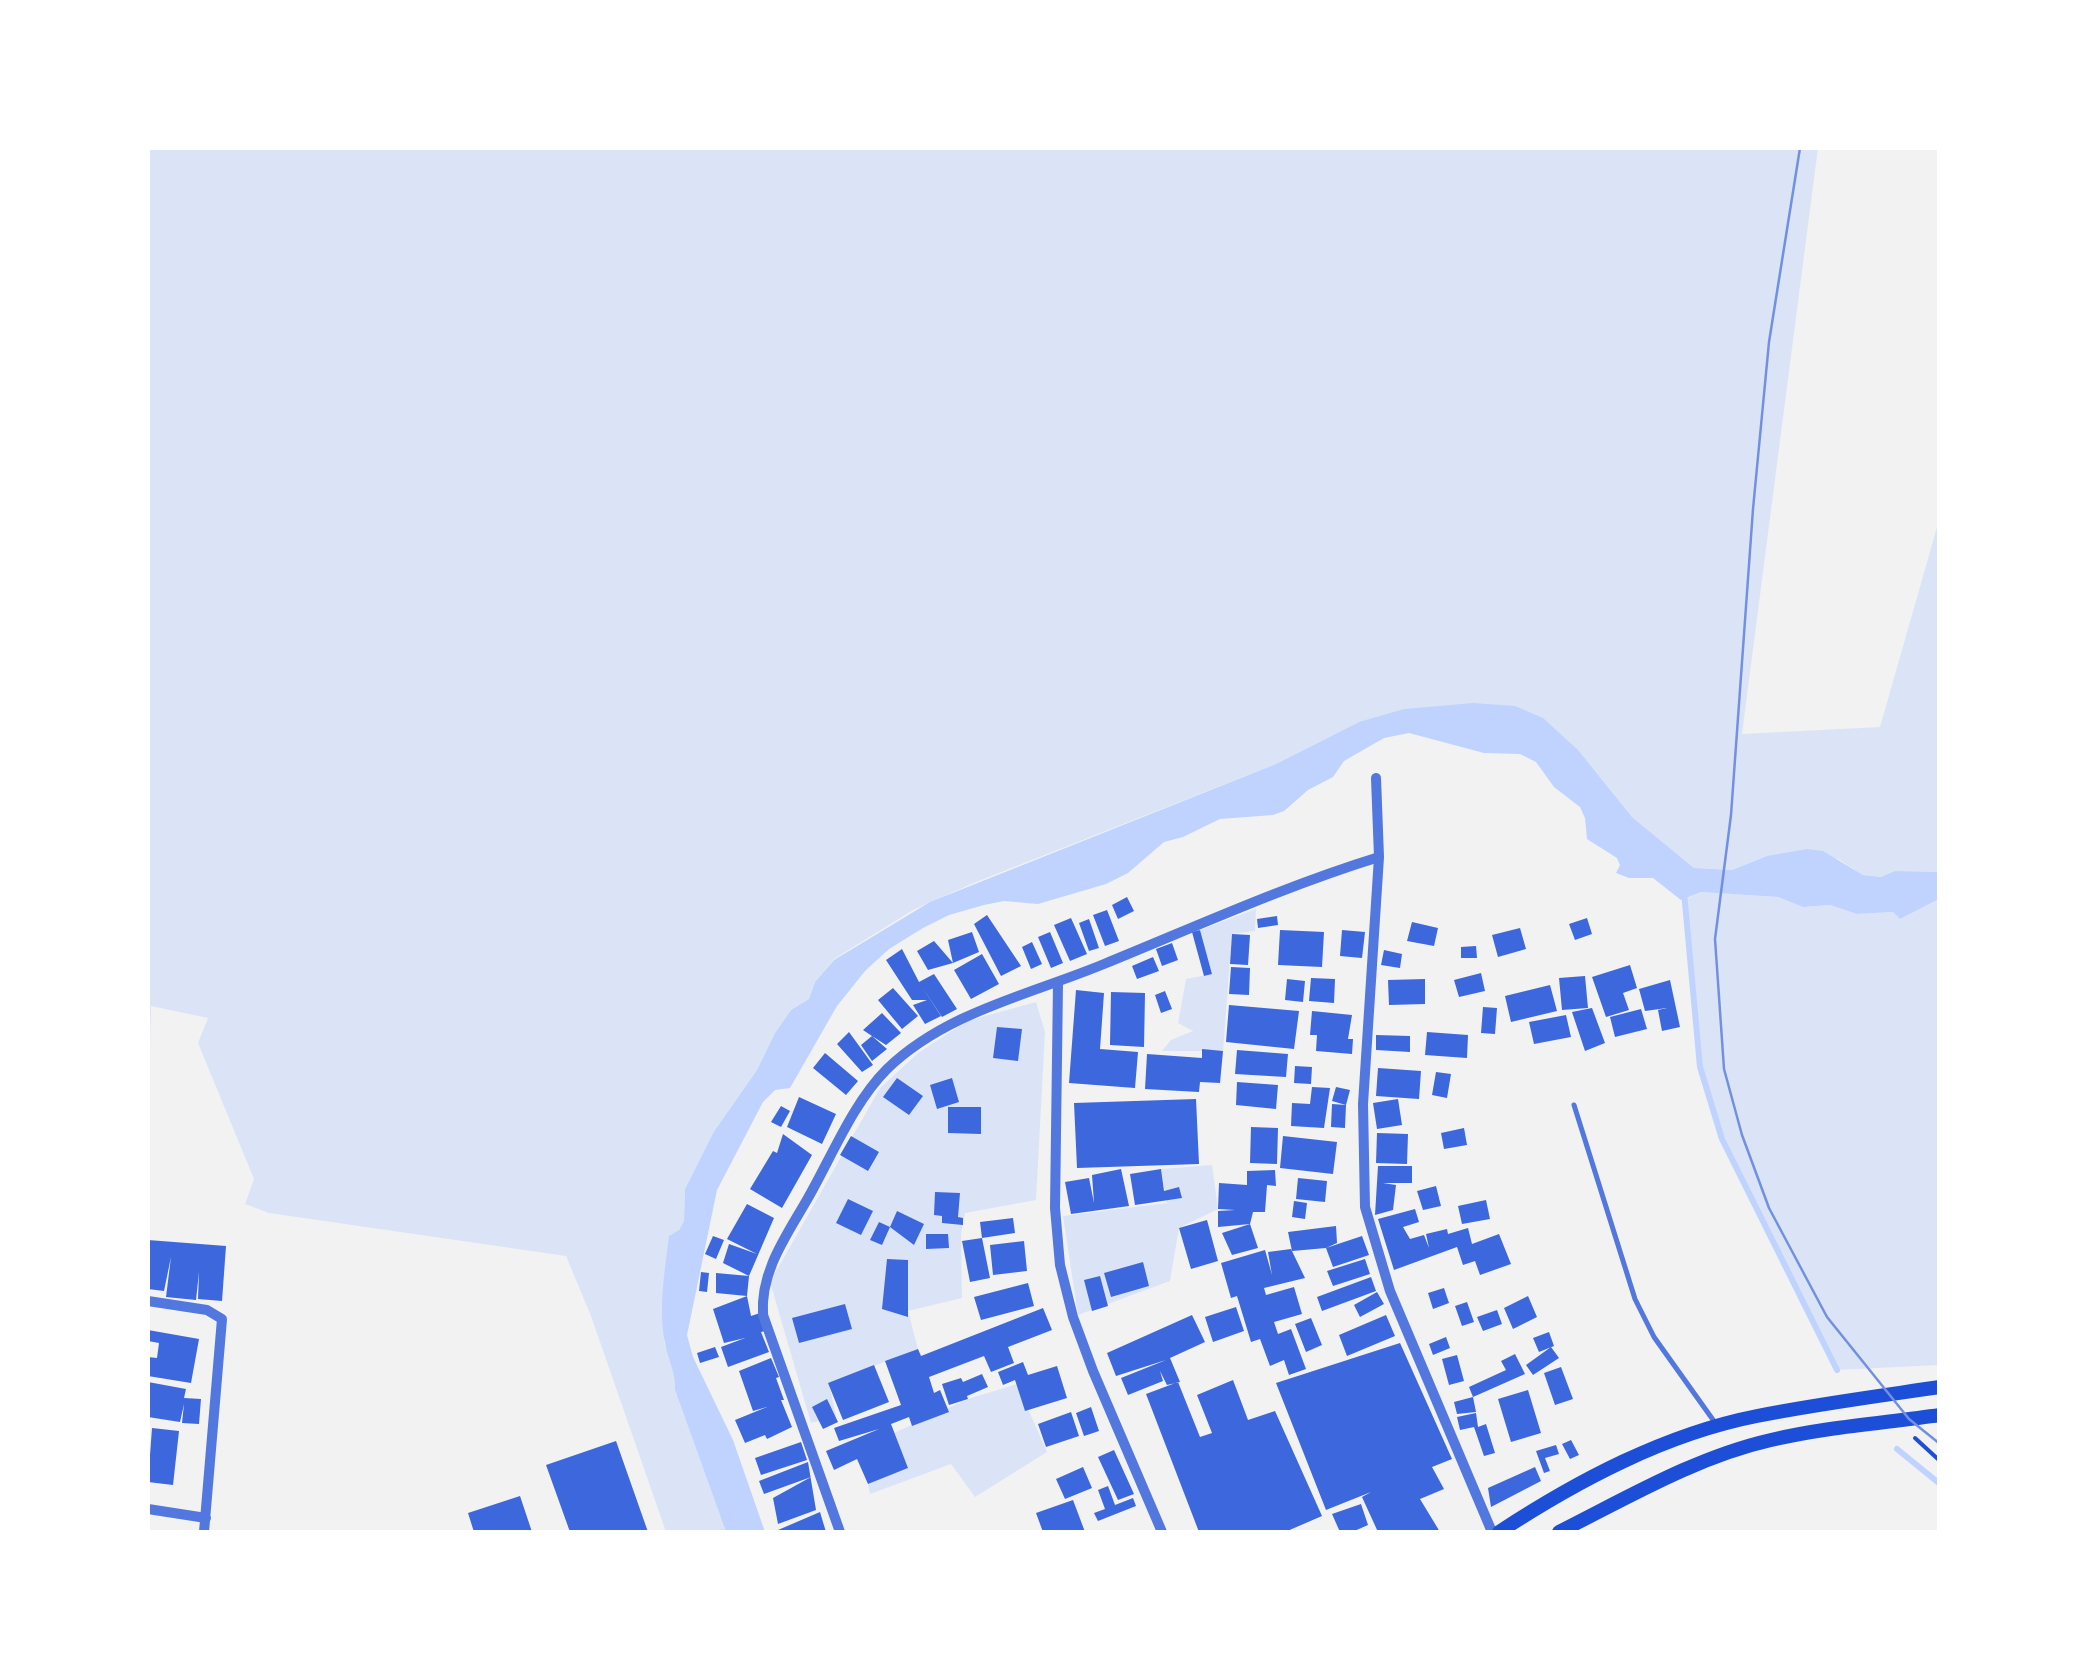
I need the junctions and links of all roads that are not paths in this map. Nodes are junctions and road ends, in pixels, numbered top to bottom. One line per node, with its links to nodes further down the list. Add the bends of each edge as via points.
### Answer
1 (1376, 778): 2 (street)
2 (1378, 857): 3 (street); 14 (street, via 1363,1104 1365,1207 1390,1290)
3 (1058, 983): 12 (street, via 964,1016 888,1069 863,1100 764,1280 763,1315); 13 (street, via 1060,1265 1072,1317)
4 (1574, 1105): 8 (lane, via 1635,1299)
5 (148, 1301): 10 (street, via 207,1310 222,1319)
6 (1940, 1387): 8 (main road)
7 (1940, 1415): 15 (main road, via 1771,1440 1725,1454)
8 (1717, 1426): 14 (main road, via 1622,1462)
9 (148, 1509): 10 (street)
10 (206, 1518): 11 (street)
11 (204, 1532)
12 (840, 1532)
13 (1162, 1532)
14 (1496, 1532)
15 (1558, 1532)

